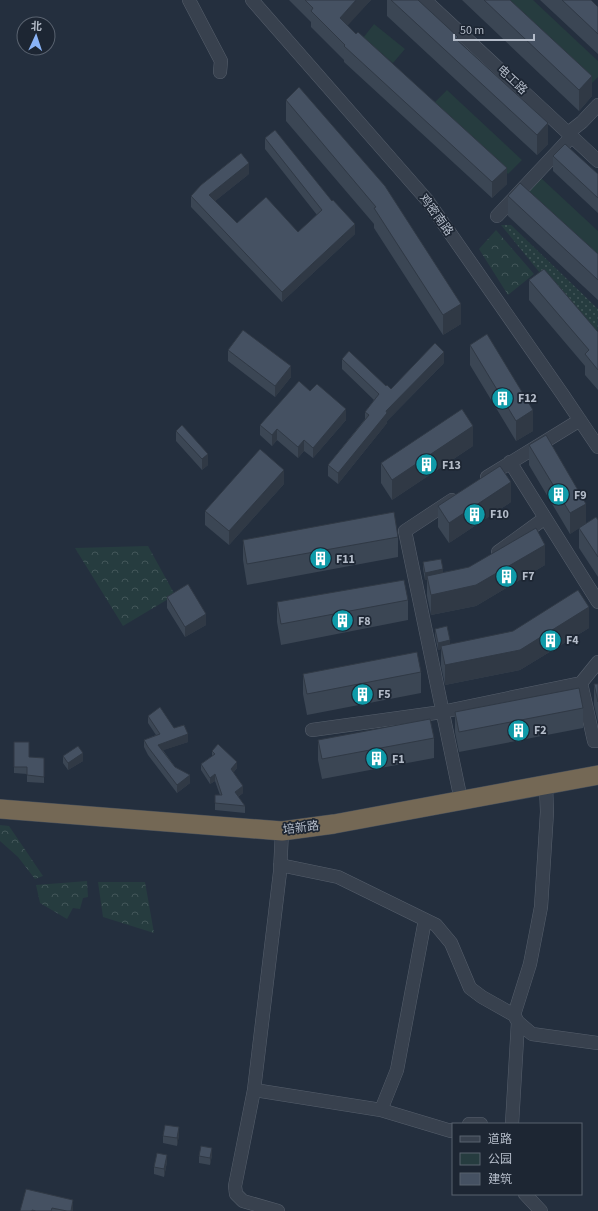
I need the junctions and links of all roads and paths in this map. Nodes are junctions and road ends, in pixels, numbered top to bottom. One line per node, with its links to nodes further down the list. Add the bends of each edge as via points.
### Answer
1 (189, 0): 4 (street, via 221,61)
2 (252, 0): 9 (street, 鸡密南路, via 426,200)
3 (425, 0): 6 (street, 电工路)
4 (220, 72)
5 (598, 104): 6 (street)
6 (570, 135): 7 (street, 电工路); 8 (street)
7 (598, 160)
8 (497, 216)
9 (580, 420): 10 (street, 鸡密南路); 11 (street)
10 (598, 447)
11 (510, 462): 12 (street); 14 (street)
12 (477, 484)
13 (464, 492): 17 (street, via 405,530)
14 (545, 518): 15 (street); 19 (street)
15 (489, 559)
16 (430, 587): 17 (street)
17 (417, 590): 18 (street); 22 (street)
18 (402, 593)
19 (598, 602)
20 (598, 662): 21 (street)
21 (580, 683): 22 (street); 24 (street, via 594,741)
22 (442, 712): 23 (street); 27 (street)
23 (312, 730)
24 (598, 740)
25 (598, 775): 26 (highway, 培新路)
26 (546, 785): 27 (highway, 培新路); 32 (street, via 547,812 541,907)
27 (461, 800): 29 (highway, 培新路)
28 (0, 809): 29 (highway, 培新路)
29 (282, 831): 30 (street)
30 (280, 865): 31 (street, via 338,877); 34 (street)
31 (425, 920): 32 (street, via 436,925 451,943 470,988); 35 (street, via 397,1070)
32 (516, 1018): 33 (street, via 532,1034); 36 (street)
33 (598, 1043)
34 (254, 1090): 35 (street); 39 (street, via 235,1186 236,1194 243,1201)
35 (381, 1110): 37 (street)
36 (512, 1123)
37 (452, 1130)
38 (526, 1195): 40 (street)
39 (278, 1211)
40 (541, 1211)

